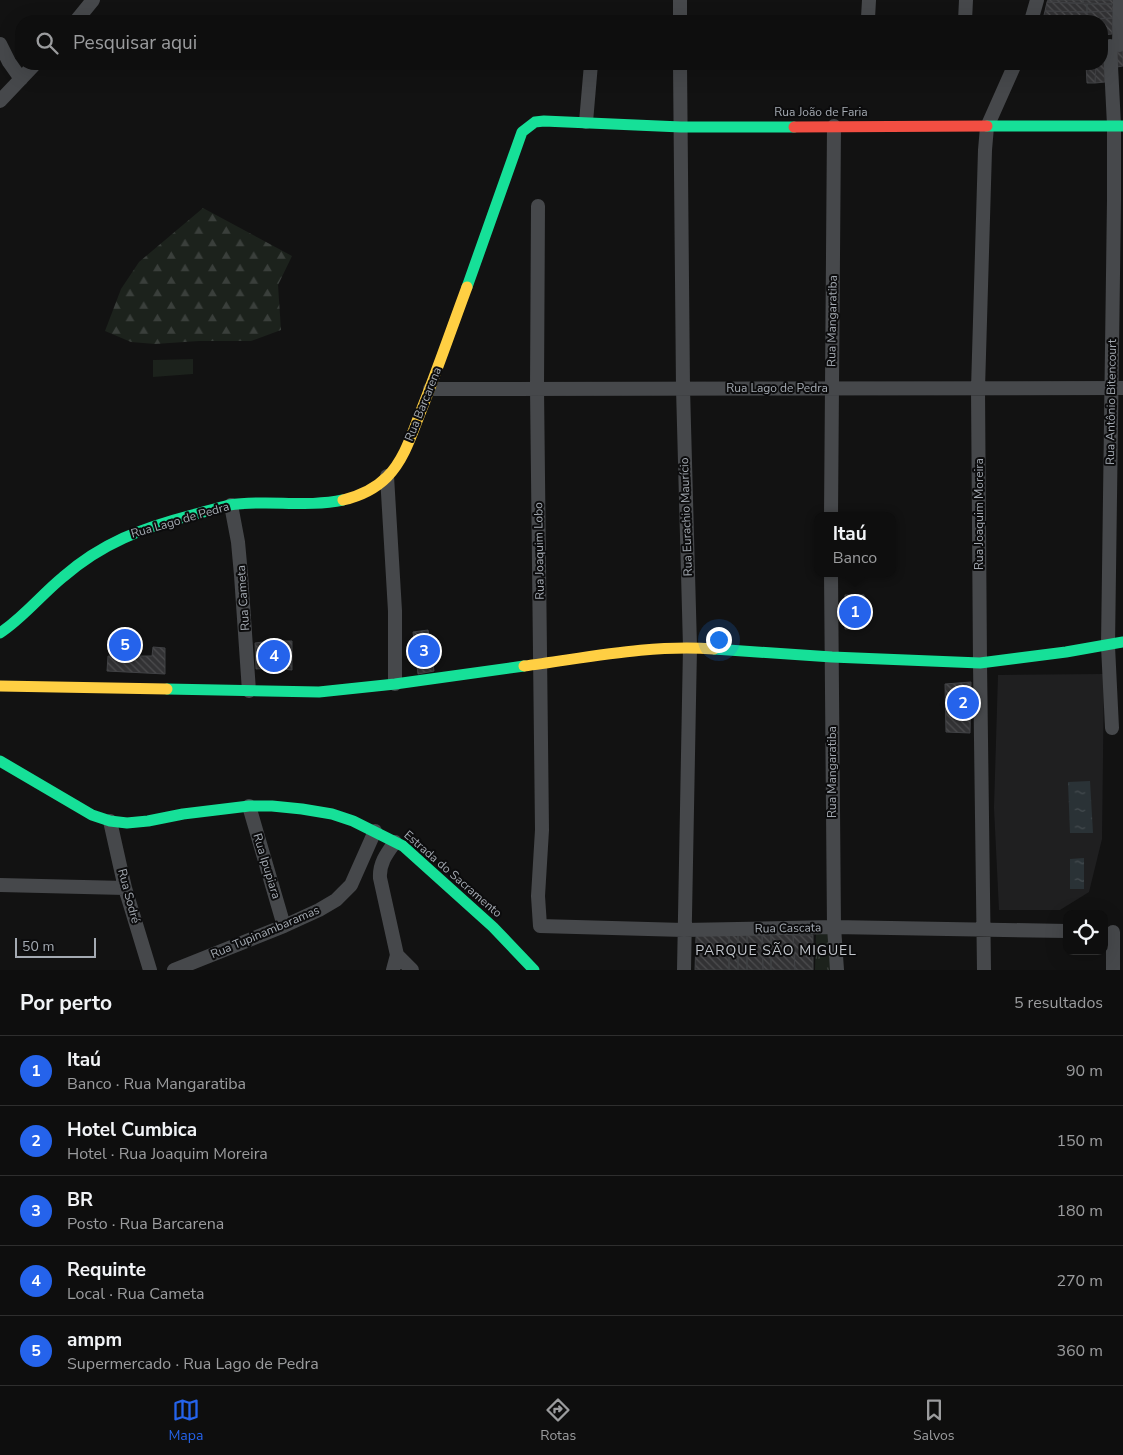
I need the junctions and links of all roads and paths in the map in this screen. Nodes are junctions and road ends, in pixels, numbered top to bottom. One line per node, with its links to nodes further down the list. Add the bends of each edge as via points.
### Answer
1 (93, 0): 6 (street)
2 (680, 0): 7 (street)
3 (966, 0): 8 (street)
4 (1037, 0): 9 (street)
5 (1120, 0): 11 (street, Rua Antônio Bitencourt)
6 (81, 15)
7 (680, 15)
8 (965, 15)
9 (1033, 15)
10 (0, 44): 12 (street)
11 (1114, 45): 21 (street, Rua Antônio Bitencourt)
12 (4, 63): 17 (street)
13 (29, 70): 17 (street)
14 (590, 70): 19 (street)
15 (680, 70): 22 (street, Rua Eurachio Maurício)
16 (1012, 70): 23 (street, Rua Joaquim Moreira)
17 (21, 78): 18 (street)
18 (0, 101)
19 (586, 122): 22 (street, Rua João de Faria); 24 (street, Rua João de Faria, via 535,122)
20 (834, 126): 22 (street, Rua João de Faria); 23 (street, Rua João de Faria); 29 (street, Rua Mangaratiba)
21 (1118, 126): 23 (street, Rua João de Faria); 30 (street, Rua Antônio Bitencourt, via 1114,200)
22 (680, 127): 28 (street, Rua Eurachio Maurício)
23 (987, 127): 31 (street, Rua Joaquim Moreira)
24 (522, 132): 26 (street, Rua Barcarena)
25 (538, 206): 27 (street, Rua Joaquim Lobo)
26 (430, 388): 27 (street, Rua Lago de Pedra); 32 (street, Rua Barcarena, via 410,438)
27 (537, 388): 28 (street, Rua Lago de Pedra); 42 (street, Rua Joaquim Lobo)
28 (683, 388): 29 (street, Rua Lago de Pedra); 39 (street, Rua Eurachio Maurício)
29 (831, 388): 31 (street, Rua Lago de Pedra); 34 (street, Rua Mangaratiba)
30 (1117, 388): 31 (street, Rua Lago de Pedra); 38 (street, Rua Antônio Bitencourt)
31 (978, 389): 41 (street, Rua Joaquim Moreira)
32 (387, 476): 33 (street, Rua Lago de Pedra, via 368,492 348,499 300,505); 43 (street, via 395,611)
33 (231, 505): 36 (street, Rua Lago de Pedra, via 163,523 101,548 81,561); 45 (street, Rua Cameta, via 238,542)
34 (832, 512)
35 (832, 577): 40 (street, Rua Mangaratiba)
36 (0, 633)
37 (1123, 642): 38 (street)
38 (1108, 646): 41 (street); 46 (street, Rua Antônio Bitencourt)
39 (690, 647): 40 (street); 42 (street); 59 (street, Rua Eurachio Maurício)
40 (832, 657): 41 (street); 58 (street, Rua Mangaratiba)
41 (980, 663): 60 (street, Rua Joaquim Moreira)
42 (540, 665): 43 (street); 56 (street, Rua Joaquim Lobo, via 542,830)
43 (395, 684): 45 (street, via 319,692)
44 (0, 686): 45 (street)
45 (249, 691)
46 (1112, 728)
47 (0, 761): 49 (street, Estrada do Sacramento, via 92,815)
48 (249, 806): 49 (street, Estrada do Sacramento, via 148,821); 50 (street, Estrada do Sacramento, via 332,814); 57 (street, Rua Ipupiara)
49 (110, 821): 55 (street, Rua Sodré)
50 (375, 831): 51 (street, Estrada do Sacramento); 52 (street, Rua Tupinambaramas)
51 (395, 842): 53 (street, via 384,858); 68 (street, Estrada do Sacramento, via 493,927)
52 (356, 874): 53 (street, via 368,870); 57 (street, Rua Tupinambaramas, via 351,885 336,900)
53 (380, 878): 63 (street)
54 (0, 885): 55 (street)
55 (125, 888): 64 (street, Rua Sodré)
56 (538, 896): 59 (street, Rua Cascata, via 540,926)
57 (284, 926): 65 (street, Rua Tupinambaramas)
58 (834, 927): 59 (street, Rua Cascata); 60 (street, Rua Cascata); 70 (street, Rua Mangaratiba)
59 (684, 930): 69 (street, Rua Eurachio Maurício)
60 (984, 930): 61 (street, Rua Cascata); 71 (street, Rua Joaquim Moreira)
61 (1063, 931)
62 (1113, 932): 72 (street)
63 (397, 955): 66 (street); 67 (street)
64 (150, 970)
65 (174, 970)
66 (393, 970)
67 (412, 970)
68 (534, 970)
69 (684, 970)
70 (837, 970)
71 (984, 970)
72 (1113, 970)

